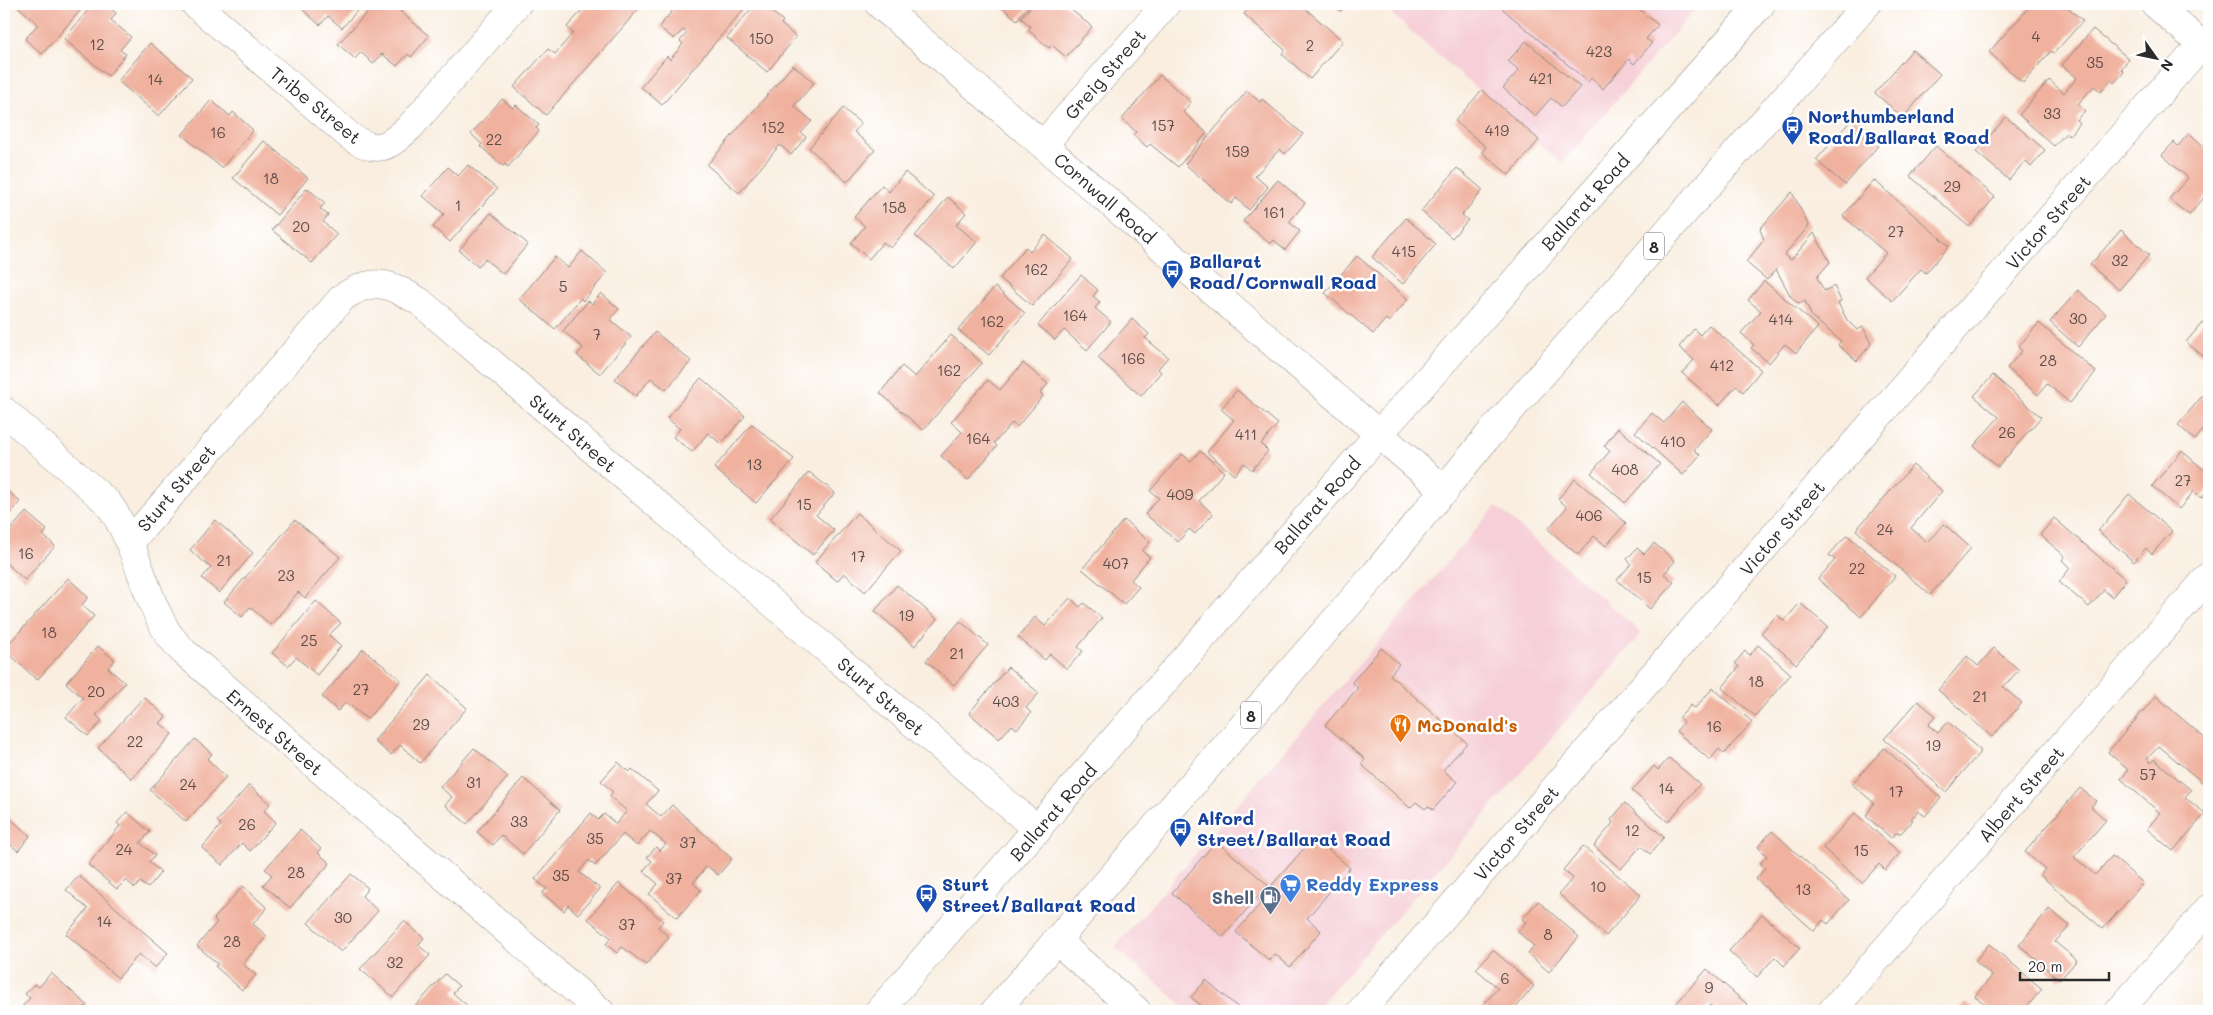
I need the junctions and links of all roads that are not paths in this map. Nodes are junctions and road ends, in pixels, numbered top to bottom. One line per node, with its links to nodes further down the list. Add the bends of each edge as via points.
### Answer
1 (195, 4): 2 (main road, Tribe Street, via 351,137 362,144 380,148 410,127)
2 (517, 4)
3 (879, 4): 9 (main road, Cornwall Road)
4 (1166, 4): 9 (main road, Greig Street)
5 (1761, 4): 11 (main road, Ballarat Road)
6 (1867, 4): 12 (main road, 8, via 1488,436)
7 (2156, 4): 8 (main road)
8 (2207, 48): 22 (main road, Victor Street)
9 (1044, 145): 11 (main road, Cornwall Road)
10 (4, 411): 13 (main road, Ernest Street, via 108,503)
11 (1379, 434): 12 (main road, Cornwall Road); 15 (main road, Ballarat Road)
12 (1445, 490): 17 (main road, 8)
13 (130, 542): 15 (main road, Sturt Street, via 342,298 355,289 383,284 419,301); 18 (main road, Ernest Street, via 157,611 184,652)
14 (2209, 576): 23 (main road, Albert Street)
15 (1038, 830): 19 (main road, Ballarat Road)
16 (2209, 908): 24 (main road)
17 (1056, 940): 20 (main road, 8); 21 (main road)
18 (600, 1011)
19 (879, 1011)
20 (995, 1011)
21 (1137, 1011)
22 (1361, 1011)
23 (1832, 1011)
24 (2120, 1011)

